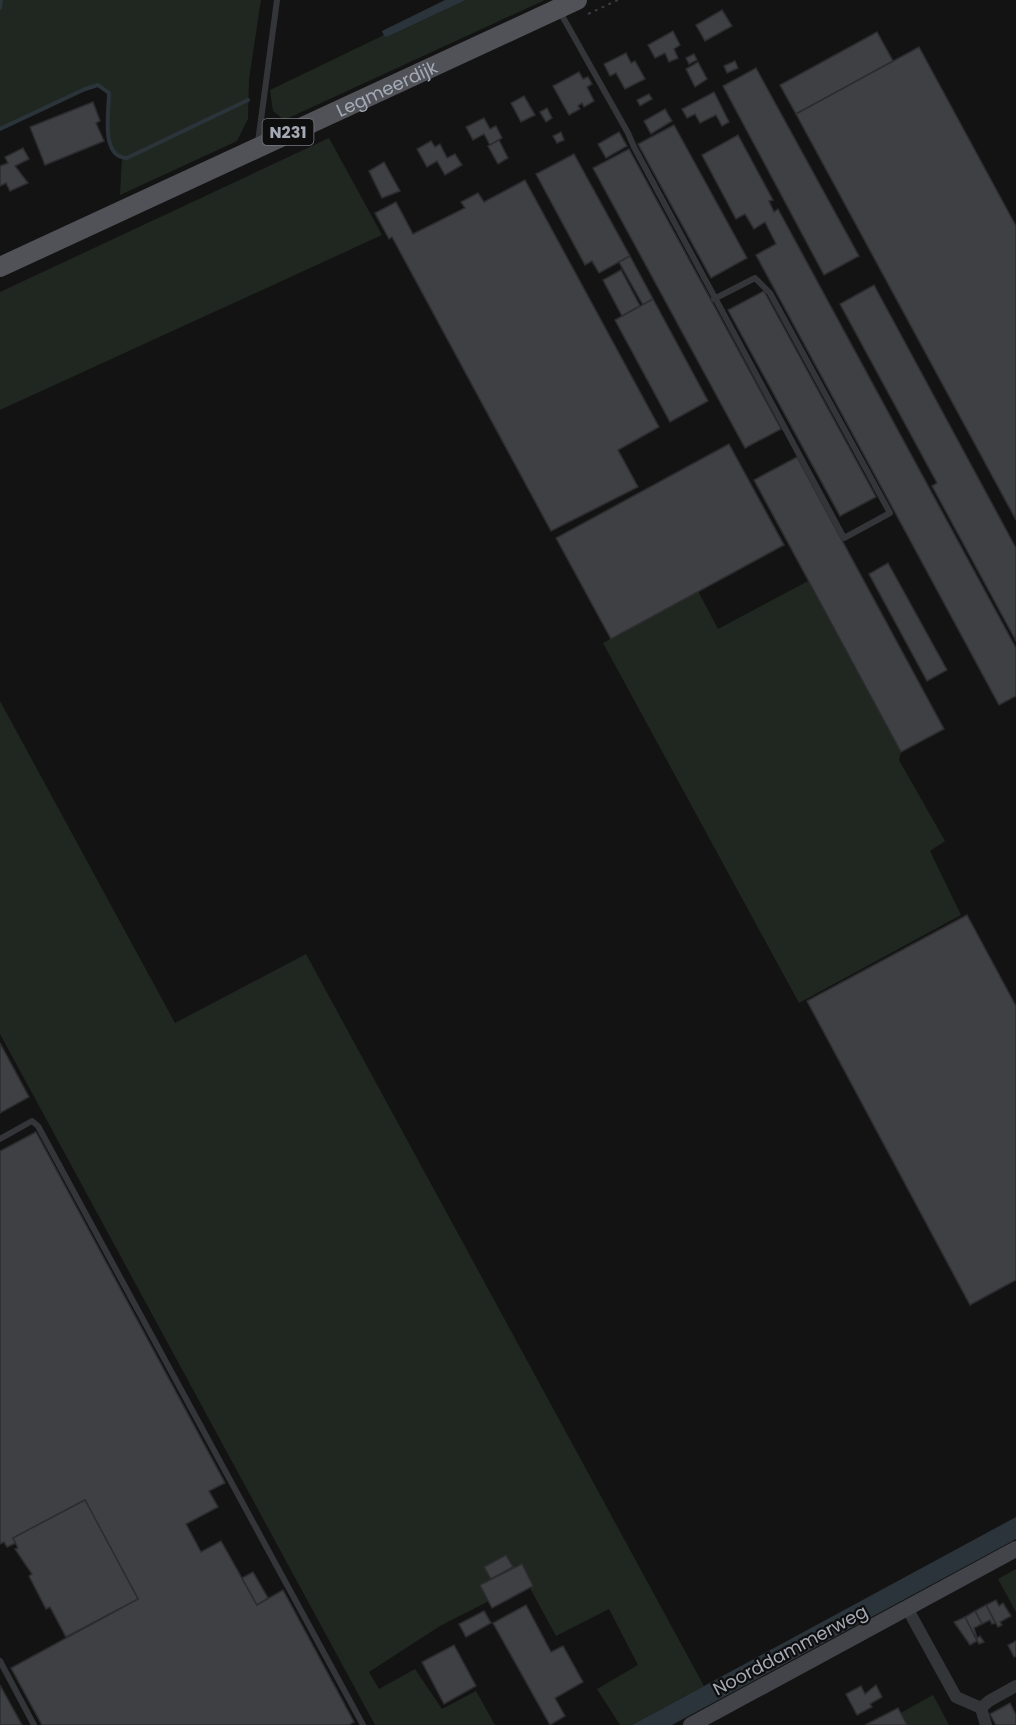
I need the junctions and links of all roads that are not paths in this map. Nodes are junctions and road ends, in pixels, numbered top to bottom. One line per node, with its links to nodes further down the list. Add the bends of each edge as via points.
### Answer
1 (277, 0): 4 (lane)
2 (577, 0): 3 (main road, Legmeerdijk / N231)
3 (558, 9): 4 (main road, Legmeerdijk / N231); 6 (lane)
4 (258, 146): 5 (main road, Legmeerdijk / N231)
5 (0, 267)
6 (714, 299): 6 (lane, via 844,538 890,513 770,293 755,278)
7 (0, 1139): 14 (lane, via 32,1121 38,1126)
8 (1016, 1548): 9 (street, Noorddammerweg)
9 (907, 1608): 12 (street, via 956,1697); 15 (street, Noorddammerweg)
10 (0, 1661): 13 (lane)
11 (1016, 1686): 12 (street)
12 (981, 1708): 16 (street)
13 (34, 1725)
14 (363, 1725)
15 (691, 1725)
16 (986, 1725)

